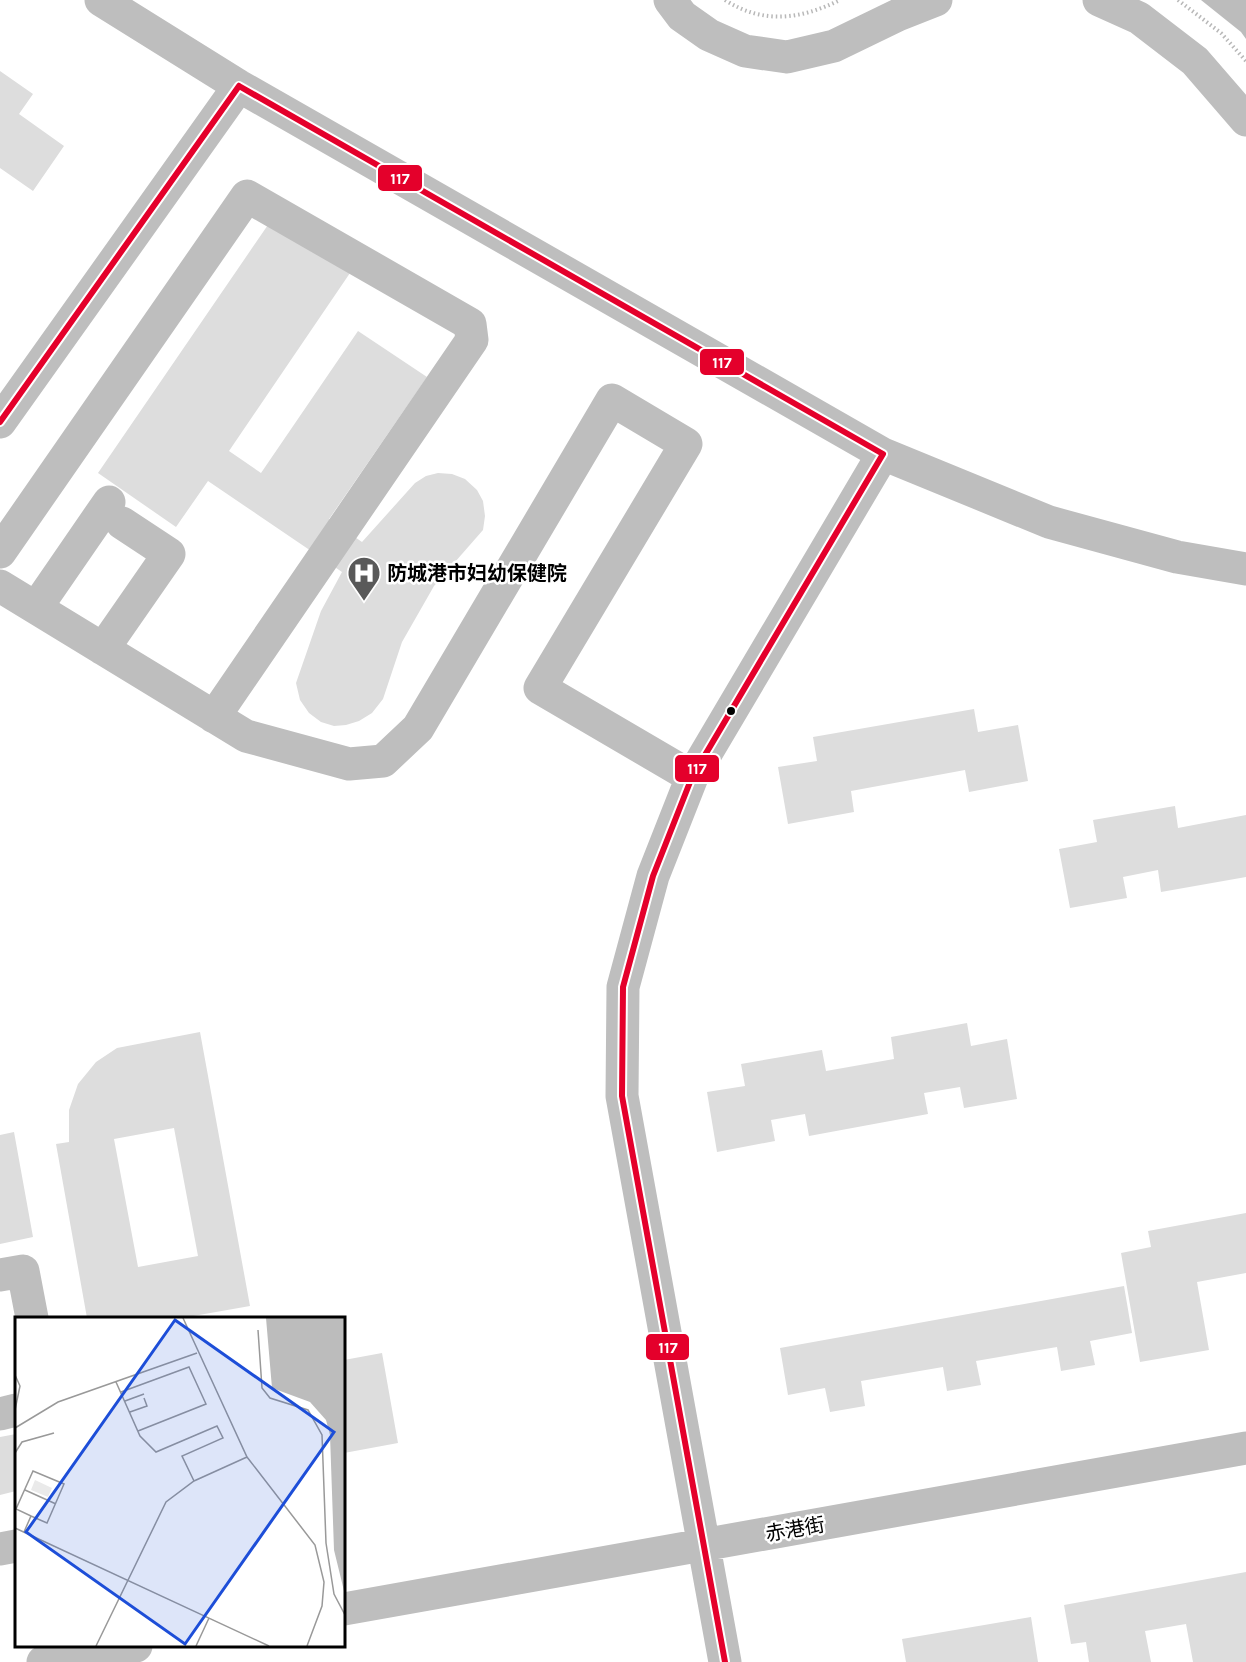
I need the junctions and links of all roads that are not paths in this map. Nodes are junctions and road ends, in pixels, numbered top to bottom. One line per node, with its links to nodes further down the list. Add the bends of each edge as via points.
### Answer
1 (101, 0): 5 (street)
2 (670, 0): 3 (street, via 682,16 709,35 746,51 787,57 834,46)
3 (936, 0)
4 (1099, 0): 6 (street, via 1139,18 1195,61)
5 (239, 86): 7 (street); 8 (street)
6 (1246, 120)
7 (0, 422)
8 (883, 454): 10 (street, via 1049,522 1177,557); 15 (street)
9 (0, 552): 14 (street, via 247,196 470,324 472,340)
10 (1246, 569)
11 (0, 586): 12 (street)
12 (36, 608): 13 (street); 13 (street, via 116,513 169,554)
13 (103, 649): 14 (street)
14 (213, 717): 15 (street, via 246,736 349,764 383,761 418,728 612,400 686,444 540,688)
15 (692, 777): 21 (street, via 653,876 623,987 622,1096)
16 (0, 1275): 17 (street, via 23,1271)
17 (32, 1317)
18 (15, 1410): 19 (street)
19 (0, 1414)
20 (1246, 1448): 21 (street, 赤港街)
21 (704, 1545): 24 (street, 赤港街); 27 (street)
22 (15, 1546): 23 (street)
23 (0, 1549)
24 (345, 1609)
25 (130, 1647): 26 (street)
26 (43, 1662)
27 (725, 1662)

